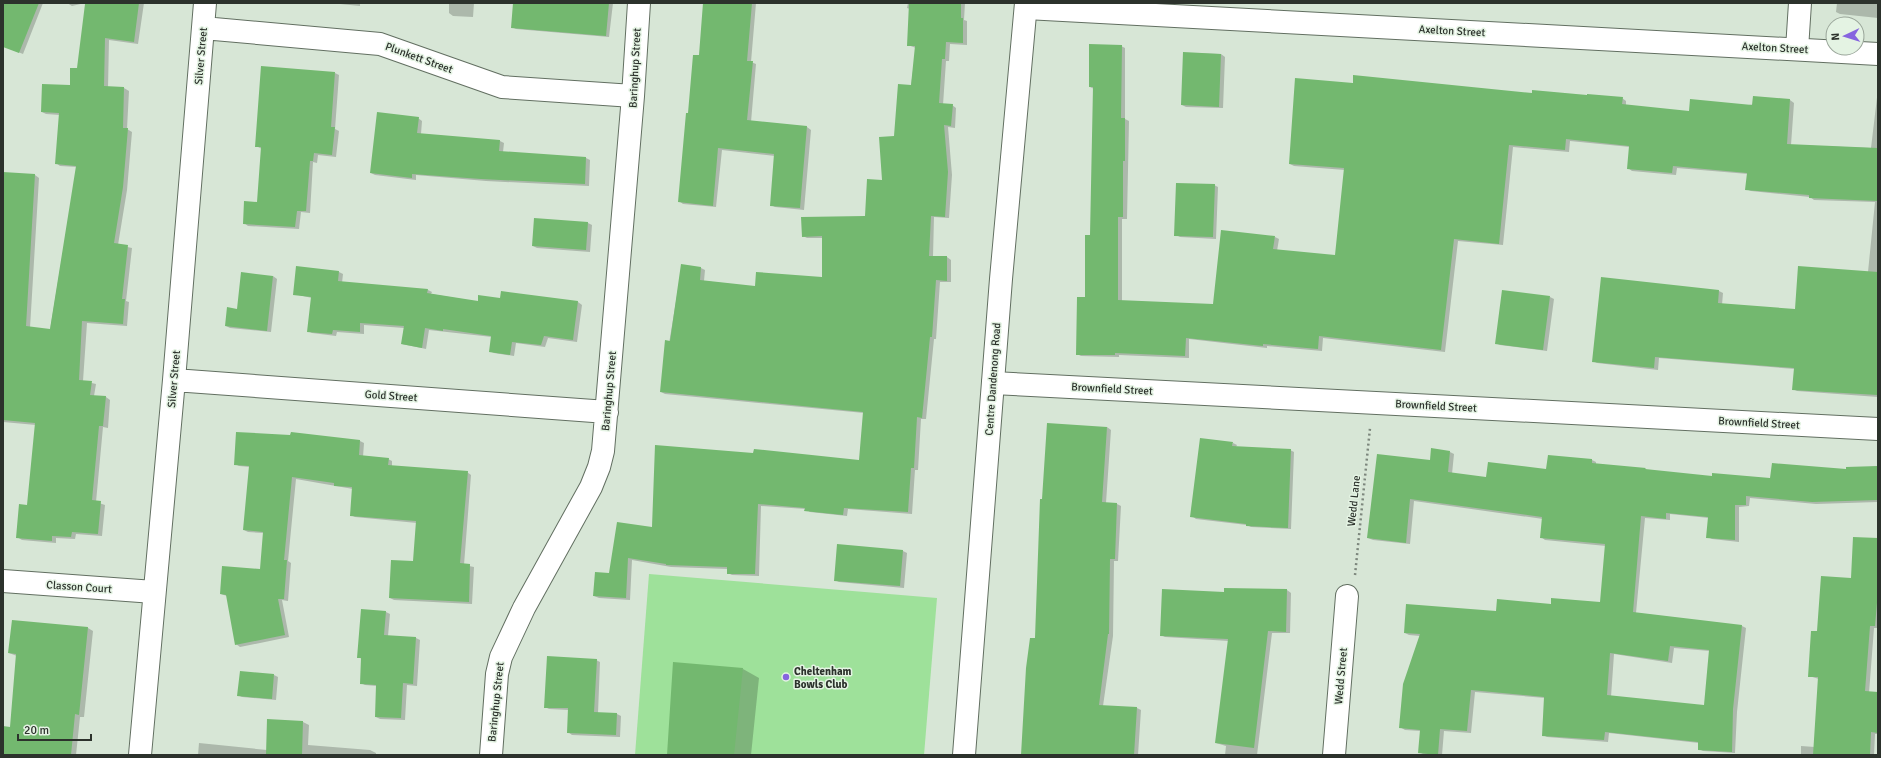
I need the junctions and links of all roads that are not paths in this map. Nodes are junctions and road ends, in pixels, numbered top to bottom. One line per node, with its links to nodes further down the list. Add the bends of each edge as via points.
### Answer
1 (205, 3): 5 (street, Silver Street)
2 (638, 3): 8 (street, Baringhup Street)
3 (1800, 3): 6 (street)
4 (1026, 5): 6 (street, Axelton Street); 10 (street, Centre Dandenong Road)
5 (203, 28): 8 (street, Plunkett Street, via 380,44 502,87); 9 (street, Silver Street)
6 (1797, 49): 7 (street, Axelton Street)
7 (1878, 54)
8 (634, 96): 11 (street, Baringhup Street)
9 (174, 380): 11 (street, Gold Street); 14 (street, Silver Street)
10 (993, 383): 12 (street, Brownfield Street); 18 (street, Centre Dandenong Road)
11 (607, 412): 17 (street, Baringhup Street, via 603,451 593,480 524,608 501,657 497,674)
12 (1878, 429)
13 (3, 581): 14 (street, Classon Court)
14 (154, 592): 16 (street, Silver Street)
15 (1347, 596): 19 (street, Wedd Street)
16 (140, 755)
17 (491, 755)
18 (964, 755)
19 (1334, 755)

